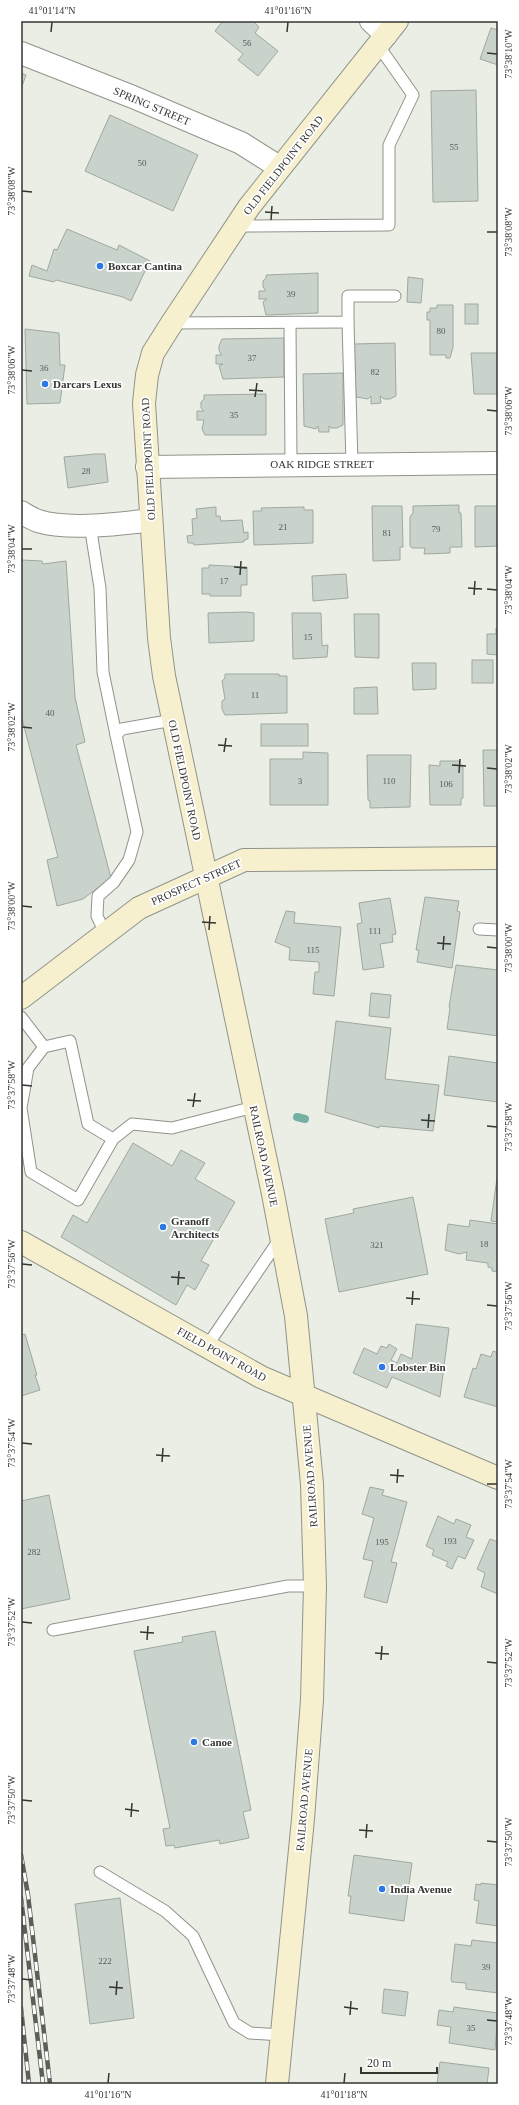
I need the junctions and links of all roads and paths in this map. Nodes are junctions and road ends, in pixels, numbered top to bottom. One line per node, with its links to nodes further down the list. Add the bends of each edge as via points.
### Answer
1 (383, 30): 3 (main road, OLD FIELDPOINT ROAD); 4 (lane, via 413,95 389,145 389,225)
2 (21, 53): 3 (street, SPRING STREET, via 241,143)
3 (279, 167): 4 (main road, OLD FIELDPOINT ROAD)
4 (237, 226): 7 (main road, OLD FIELDPOINT ROAD)
5 (395, 296): 6 (lane, via 348,296)
6 (348, 322): 8 (lane); 11 (lane)
7 (172, 323): 8 (lane); 12 (main road, OLD FIELDPOINT ROAD, via 153,353 147,375 144,403)
8 (290, 323): 10 (lane)
9 (498, 463): 11 (street, OAK RIDGE STREET)
10 (291, 464): 11 (street, OAK RIDGE STREET); 12 (street, OAK RIDGE STREET)
11 (352, 464)
12 (147, 467): 14 (main road, OLD FIELDPOINT ROAD)
13 (21, 512): 15 (street, via 38,521)
14 (151, 520): 15 (street); 16 (main road, OLD FIELDPOINT ROAD, via 159,638)
15 (90, 525): 17 (lane, via 100,588 103,672)
16 (173, 720): 17 (lane, via 122,729); 19 (main road, OLD FIELDPOINT ROAD)
17 (116, 735): 22 (lane, via 137,832 129,860 114,882 98,896 97,916)
18 (498, 858): 19 (main road, PROSPECT STREET, via 244,860)
19 (205, 877): 22 (main road, PROSPECT STREET, via 139,908); 26 (main road, RAILROAD AVENUE)
20 (479, 929): 21 (lane)
21 (498, 930)
22 (105, 933): 23 (main road, PROSPECT STREET)
23 (24, 990)
24 (21, 1017): 25 (lane)
25 (44, 1047): 27 (lane, via 70,1041 88,1124); 27 (lane, via 28,1068 21,1108 31,1172 78,1200)
26 (254, 1107): 27 (lane, via 172,1128 132,1124); 28 (main road, RAILROAD AVENUE)
27 (113, 1139)
28 (281, 1237): 30 (lane); 31 (main road, RAILROAD AVENUE, via 296,1316)
29 (21, 1242): 30 (main road, FIELD POINT ROAD)
30 (207, 1346): 31 (main road, FIELD POINT ROAD, via 261,1377)
31 (304, 1395): 32 (main road, FIELD POINT ROAD); 33 (main road, RAILROAD AVENUE, via 312,1484)
32 (498, 1478)
33 (315, 1586): 34 (lane, via 288,1586); 36 (main road, RAILROAD AVENUE, via 312,1700)
34 (53, 1630)
35 (100, 1872): 36 (lane, via 165,1911 193,1936 234,2023 250,2033)
36 (282, 2035): 37 (main road, RAILROAD AVENUE)
37 (277, 2084)

